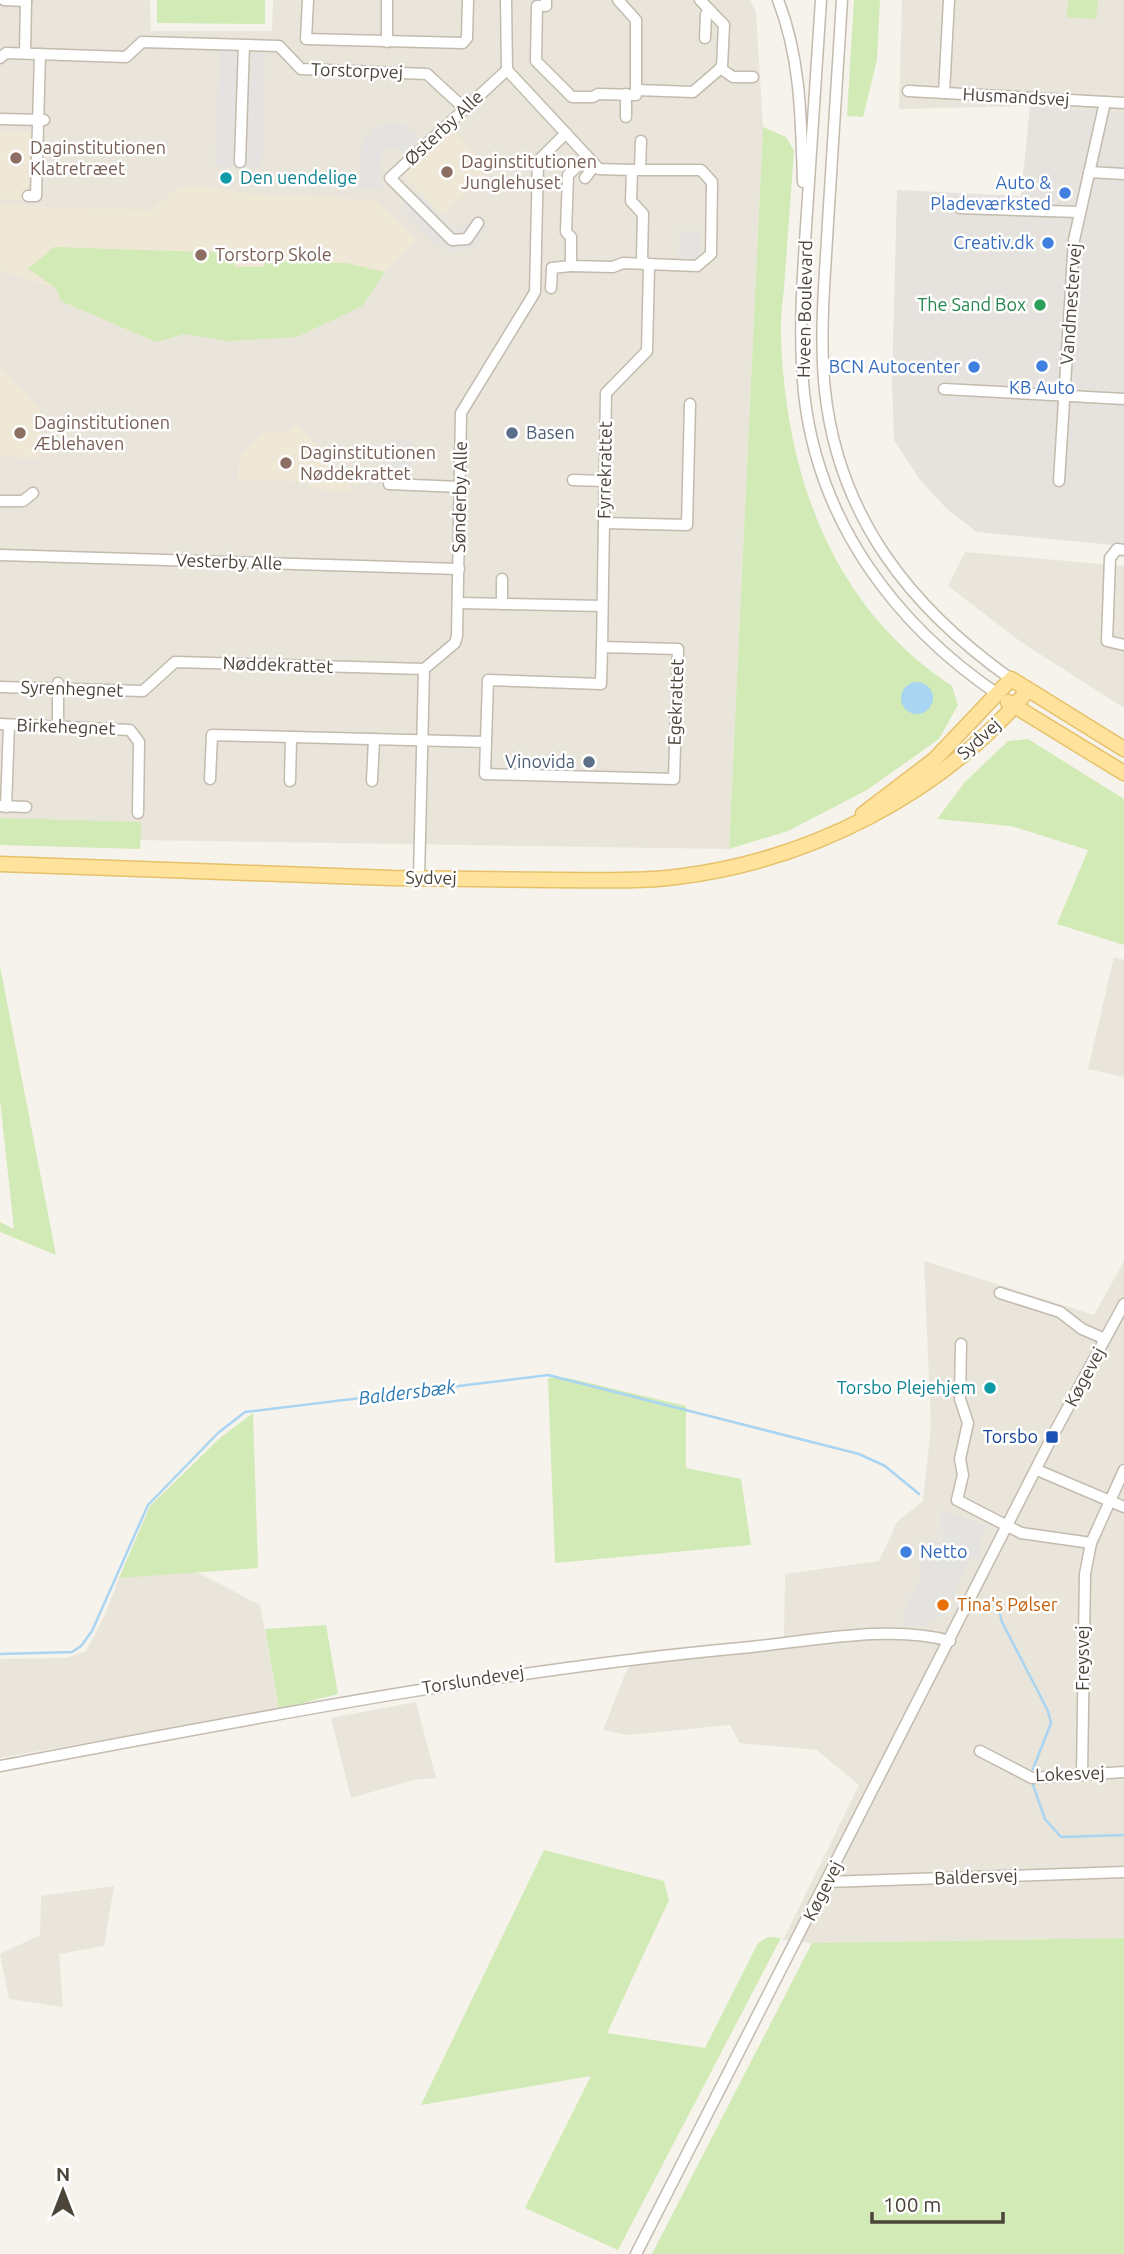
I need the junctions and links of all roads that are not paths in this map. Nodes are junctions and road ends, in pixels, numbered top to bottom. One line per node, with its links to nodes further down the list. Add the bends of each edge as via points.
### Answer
1 (4, 0): 2 (street)
2 (26, 0): 20 (street)
3 (308, 0): 18 (street, via 306,39)
4 (387, 0): 18 (street)
5 (468, 0): 18 (street, via 463,43)
6 (506, 0): 24 (street)
7 (546, 0): 27 (street, via 546,6 537,6 536,61 572,97)
8 (618, 0): 15 (street)
9 (637, 0): 15 (street)
10 (700, 0): 16 (street)
11 (778, 0): 47 (street, via 799,84)
12 (821, 0): 47 (street, Hveen Boulevard)
13 (842, 0): 73 (street, Hveen Boulevard, via 822,314 825,389 838,453 867,525 901,579 959,640)
14 (948, 0): 28 (street)
15 (627, 10): 27 (street, via 636,20)
16 (709, 11): 17 (street); 23 (street, via 724,25)
17 (705, 38)
18 (387, 41)
19 (244, 46): 21 (street, Torstorpvej, via 142,42 126,57); 31 (street, Torstorpvej, via 279,46 301,69 427,74); 38 (street)
20 (25, 53): 21 (street, Torstorpvej); 22 (street, Torstorpvej)
21 (40, 54): 34 (street)
22 (3, 56)
23 (720, 68): 25 (street, via 733,77); 27 (street, via 694,92)
24 (507, 70): 31 (street, Østerby Alle); 35 (street)
25 (753, 77)
26 (908, 91): 28 (street, Husmandsvej)
27 (631, 92): 32 (street)
28 (944, 93): 29 (street, Husmandsvej)
29 (1105, 102): 30 (street, Husmandsvej); 40 (street, Vandmestervej)
30 (1124, 103)
31 (465, 109): 46 (street, Østerby Alle, via 390,178 452,240 467,239)
32 (626, 117)
33 (0, 119): 34 (street)
34 (41, 120): 43 (street, via 36,196)
35 (566, 133): 37 (street); 59 (street, Sønderby Alle, via 538,161 535,292 461,413)
36 (641, 141): 39 (street)
37 (591, 161): 39 (street, via 598,169); 42 (street); 49 (street, via 568,175 566,232 571,237)
38 (240, 162)
39 (636, 169): 48 (street, via 631,201 643,214 642,259); 48 (street, via 701,170 712,182 711,254 697,266)
40 (1088, 172): 41 (street); 45 (street, Vandmestervej)
41 (1124, 174)
42 (585, 178)
43 (28, 196)
44 (960, 208): 45 (street)
45 (1079, 212): 52 (street, Vandmestervej)
46 (478, 223)
47 (805, 252): 78 (street, Hveen Boulevard, via 801,314 804,392 829,493 866,566 899,610 944,656)
48 (646, 264): 49 (street); 57 (street, Fyrrekrattet, via 648,351 606,393)
49 (571, 266): 50 (street, via 552,268)
50 (551, 288)
51 (944, 389): 52 (street)
52 (1065, 396): 53 (street); 58 (street, Vandmestervej)
53 (1124, 399)
54 (690, 404): 62 (street, via 687,525)
55 (400, 471): 59 (street, via 394,485)
56 (573, 480): 57 (street)
57 (605, 481): 62 (street, Fyrrekrattet)
58 (1059, 481)
59 (460, 487): 65 (street, Sønderby Alle)
60 (33, 493): 61 (street, via 23,501)
61 (0, 501)
62 (604, 523): 69 (street, Fyrrekrattet)
63 (1124, 550): 70 (street, via 1112,553 1107,640)
64 (0, 555): 65 (street, Vesterby Alle)
65 (459, 569): 67 (street, Sønderby Alle)
66 (502, 579): 68 (street)
67 (458, 603): 68 (street); 72 (street, Sønderby Alle, via 455,643)
68 (502, 604): 69 (street)
69 (602, 606): 71 (street, Fyrrekrattet)
70 (1124, 645)
71 (601, 647): 85 (street, Egekrattet, via 601,684 488,680); 85 (street, Egekrattet, via 678,649 674,779 485,774)
72 (424, 670): 77 (street, Nøddekrattet, via 175,662); 84 (street)
73 (1011, 679): 76 (main road, Hveen Boulevard); 78 (main road, Sydvej)
74 (58, 685): 75 (street, Syrenhegnet); 77 (street, Syrenhegnet); 81 (street)
75 (0, 687)
76 (1028, 690): 79 (main road, Sydvej); 86 (main road, Hveen Boulevard)
77 (143, 691)
78 (999, 695): 79 (main road, Hveen Boulevard); 94 (main road, Sydvej, via 934,760)
79 (1014, 706): 87 (main road, Hveen Boulevard); 94 (main road, Sydvej, via 926,784 879,813)
80 (4, 724): 81 (street, Birkehegnet); 91 (street)
81 (58, 725): 93 (street, Birkehegnet, via 130,730 139,742)
82 (291, 737): 83 (street); 88 (street, via 212,735); 89 (street)
83 (374, 739): 84 (street); 90 (street)
84 (423, 741): 85 (street); 96 (street)
85 (486, 742)
86 (1124, 750)
87 (1124, 773)
88 (210, 779)
89 (290, 781)
90 (372, 781)
91 (3, 806): 92 (street)
92 (26, 807)
93 (138, 813)
94 (852, 822): 96 (main road, Sydvej, via 776,855 675,877)
95 (0, 864): 96 (main road, Sydvej)
96 (419, 878)
97 (1000, 1293): 99 (street, Køgevej, via 1060,1312)
98 (1124, 1304): 99 (street, Køgevej)
99 (1105, 1339): 101 (street, Køgevej)
100 (961, 1344): 105 (street, via 960,1399 968,1423 957,1500)
101 (1037, 1470): 103 (street); 105 (street, Køgevej)
102 (1124, 1470): 103 (street, Freysvej)
103 (1110, 1502): 104 (street); 106 (street, Freysvej)
104 (1124, 1507)
105 (1008, 1528): 106 (street); 107 (street, Køgevej)
106 (1091, 1543): 111 (street, Freysvej, via 1083,1592)
107 (950, 1641): 109 (street, Torslundevej, via 915,1635 862,1637 501,1675); 113 (street, Køgevej)
108 (980, 1751): 111 (street, Lokesvej, via 1032,1778)
109 (0, 1766)
110 (1124, 1772): 111 (street, Lokesvej)
111 (1082, 1775)
112 (1124, 1872): 113 (street, Baldersvej)
113 (827, 1882): 114 (street, Køgevej)
114 (636, 2254)

